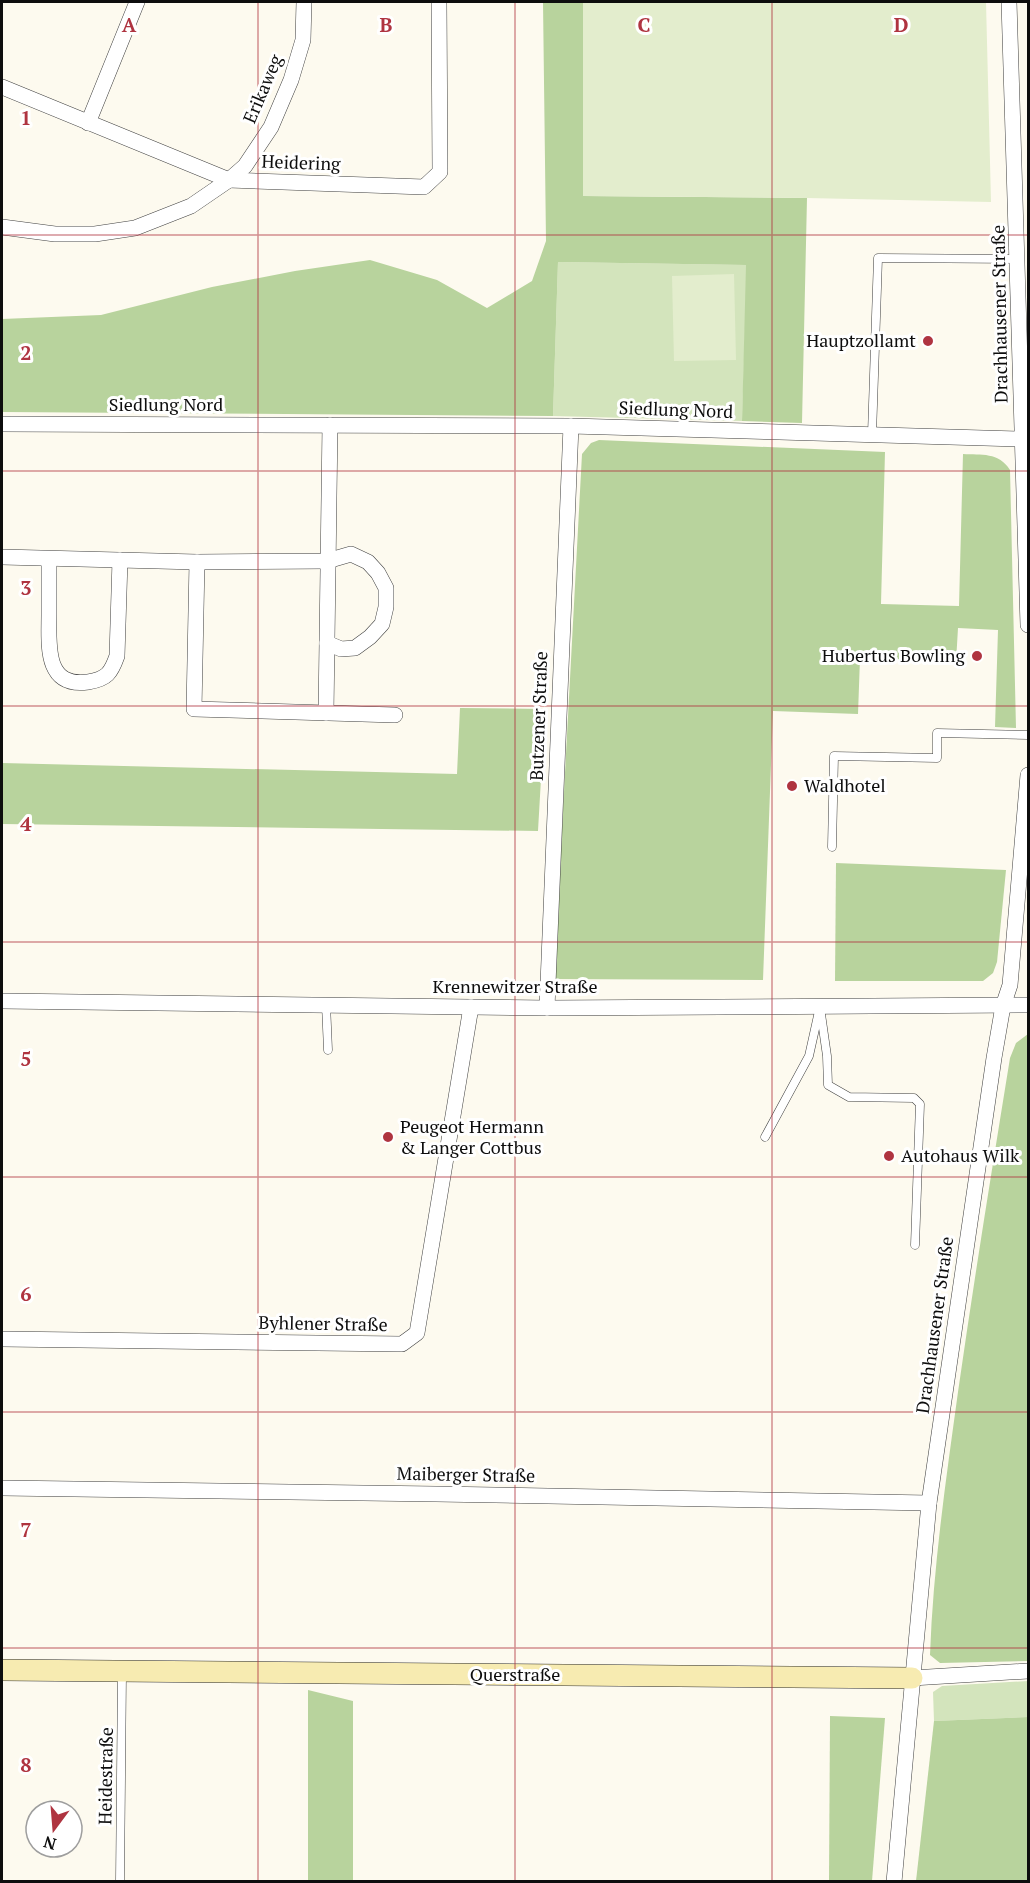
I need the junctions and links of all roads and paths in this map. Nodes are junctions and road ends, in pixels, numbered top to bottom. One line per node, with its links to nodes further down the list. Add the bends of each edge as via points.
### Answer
1 (137, 2): 6 (street)
2 (304, 2): 8 (street, Erikaweg, via 303,40 291,80 271,127 246,166)
3 (439, 2): 8 (street, Heidering, via 440,172 424,187)
4 (1009, 2): 7 (street, Drachhausener Straße)
5 (2, 87): 6 (street, Heidering)
6 (88, 123): 8 (street, Heidering)
7 (1022, 178): 10 (street, Drachhausener Straße)
8 (229, 180): 9 (street, Erikaweg, via 191,207 135,228 56,234)
9 (2, 226)
10 (1018, 259): 14 (lane, via 878,258); 15 (street, Drachhausener Straße)
11 (2, 424): 12 (street, Siedlung Nord)
12 (330, 425): 13 (street, Siedlung Nord); 19 (street)
13 (572, 426): 14 (street, Siedlung Nord); 34 (street, Butzener Straße)
14 (872, 434): 15 (street, Siedlung Nord)
15 (1022, 438): 21 (street, Drachhausener Straße)
16 (2, 558): 17 (street)
17 (49, 559): 18 (street); 18 (street, via 48,655 65,679 85,682 103,679 117,656)
18 (120, 560): 20 (street)
19 (327, 561): 20 (street); 22 (street); 22 (street, via 351,554 368,562 386,588 386,607 381,624 355,648 341,650)
20 (197, 562): 23 (street, via 194,708)
21 (1029, 625)
22 (327, 643): 23 (street)
23 (326, 713): 24 (street)
24 (395, 715)
25 (1029, 735): 27 (lane, via 937,733 937,758 834,756)
26 (1029, 775): 31 (street, Drachhausener Straße, via 1010,985)
27 (832, 847)
28 (2, 1001): 29 (street, Krennewitzer Straße)
29 (326, 1004): 32 (street, Krennewitzer Straße); 35 (lane)
30 (1029, 1005): 31 (street, Krennewitzer Straße)
31 (1003, 1006): 33 (street, Krennewitzer Straße); 40 (street, Drachhausener Straße)
32 (471, 1007): 34 (street, Krennewitzer Straße); 38 (street, Byhlener Straße, via 417,1334 402,1344)
33 (820, 1007): 34 (street, Krennewitzer Straße); 36 (lane, via 809,1056); 37 (lane, via 828,1085 849,1097 914,1098 920,1104)
34 (547, 1008)
35 (328, 1050)
36 (765, 1137)
37 (915, 1245)
38 (2, 1339)
39 (2, 1488): 40 (street, Maiberger Straße)
40 (929, 1503): 44 (street, Drachhausener Straße)
41 (2, 1670): 42 (street, Querstraße)
42 (122, 1671): 44 (street, Querstraße); 45 (lane, Heidestraße)
43 (1029, 1671): 44 (street, Querstraße)
44 (912, 1678): 46 (street, Drachhausener Straße)
45 (120, 1881)
46 (894, 1881)

